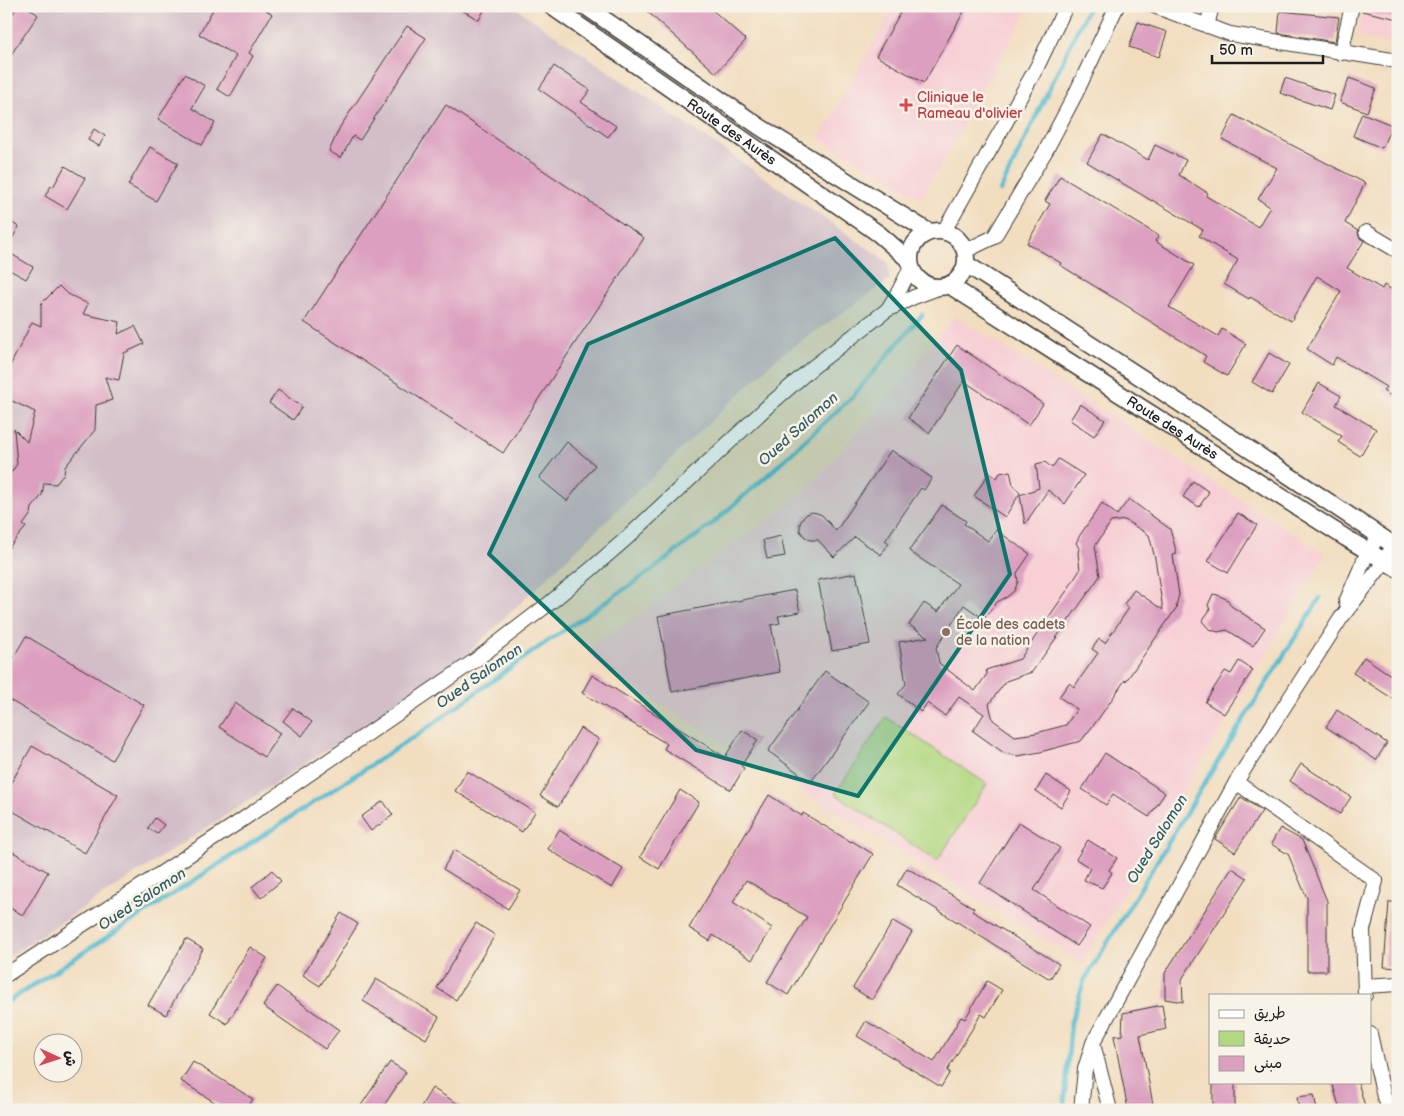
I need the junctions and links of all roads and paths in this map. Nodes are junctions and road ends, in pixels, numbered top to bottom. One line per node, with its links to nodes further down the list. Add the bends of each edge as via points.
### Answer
1 (551, 6): 15 (street, Route des Aurès, via 879,234)
2 (585, 6): 11 (street, Route des Aurès, via 760,127)
3 (1066, 6): 11 (street, via 1037,67)
4 (1117, 6): 14 (street, via 1045,152 994,237)
5 (1154, 6): 8 (street)
6 (1212, 6): 8 (street)
7 (1352, 6): 9 (street)
8 (1207, 26): 9 (street, via 1230,34)
9 (1341, 53): 10 (street)
10 (1398, 61)
11 (937, 231): 14 (street, via 957,238); 15 (street, via 924,234 915,242)
12 (1366, 232): 13 (street)
13 (1398, 251)
14 (965, 258): 16 (street, via 963,273); 18 (street, Route des Aurès)
15 (910, 263): 16 (street, via 914,274 926,285); 17 (street, via 900,290)
16 (945, 286): 17 (street); 20 (street, Route des Aurès)
17 (887, 310): 24 (street, via 813,367 628,538 512,633 239,822)
18 (1379, 536): 19 (street, Route des Aurès); 20 (street)
19 (1396, 547): 21 (street)
20 (1368, 551): 21 (street, Route des Aurès); 22 (street)
21 (1391, 566): 22 (street)
22 (1337, 624): 23 (street)
23 (1236, 782): 26 (street, via 1376,881 1363,930); 27 (street)
24 (6, 976)
25 (1398, 984): 26 (street)
26 (1365, 990)
27 (1093, 1043): 29 (street, via 1085,1069); 30 (street)
28 (1372, 1043): 31 (street)
29 (1081, 1110)
30 (1110, 1110)
31 (1390, 1110)

